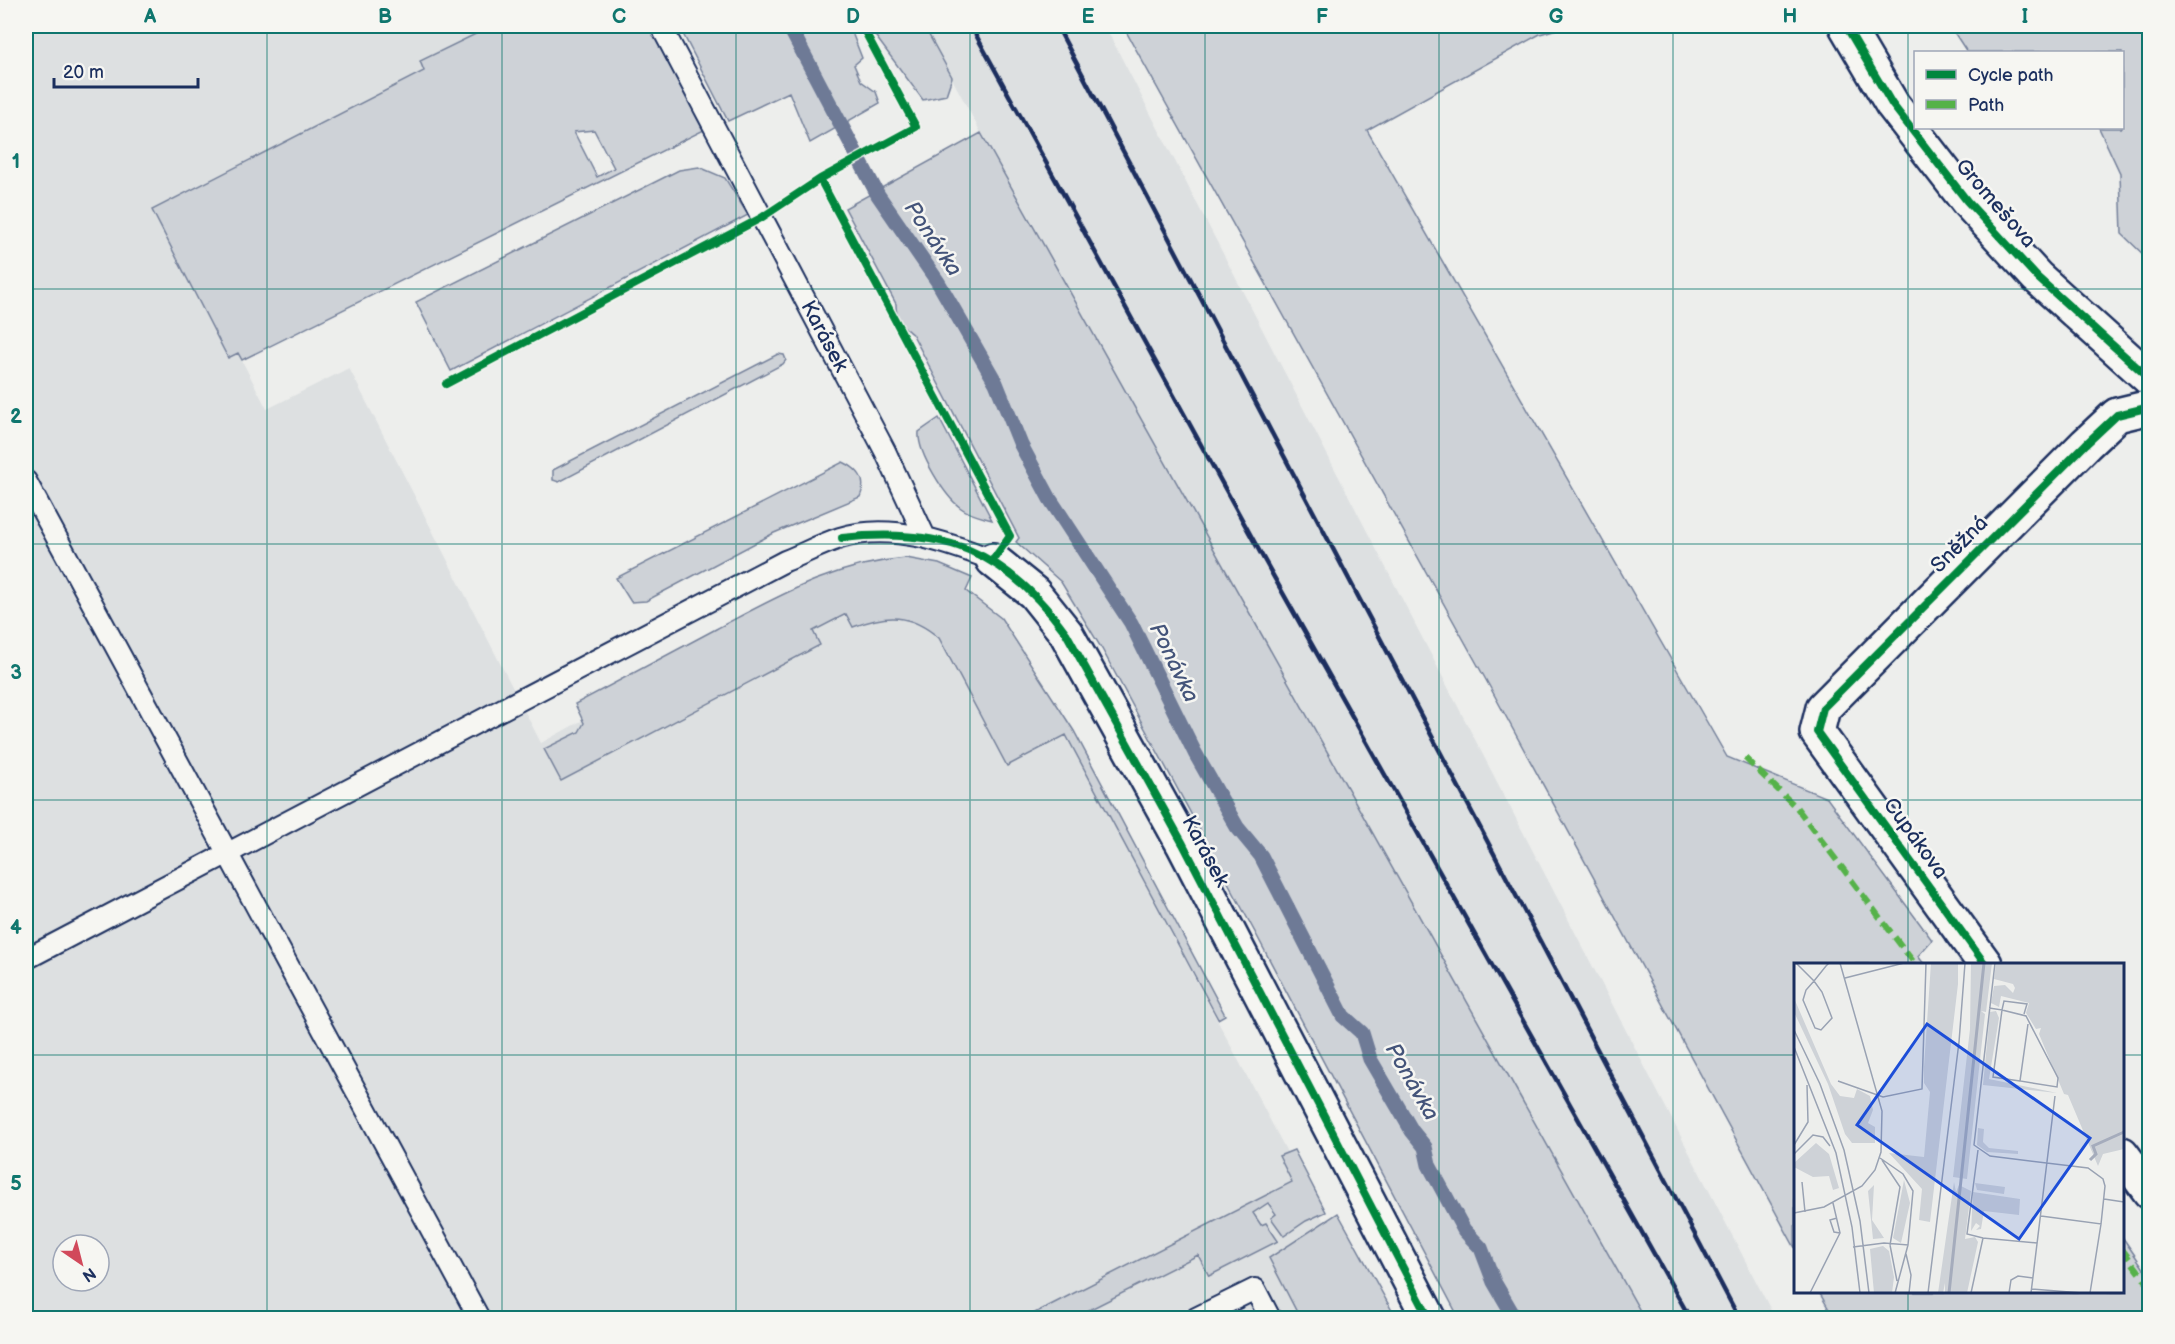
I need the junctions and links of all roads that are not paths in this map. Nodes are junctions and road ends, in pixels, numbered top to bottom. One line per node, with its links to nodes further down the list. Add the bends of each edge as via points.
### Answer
1 (661, 26): 6 (lane, Karásek, via 885,451)
2 (1846, 26): 3 (street, Gromešova, via 1892,104 1967,201 2037,277)
3 (2150, 379)
4 (2150, 407): 8 (street, Sněžná, via 2117,415 2086,444 1823,708)
5 (26, 481): 9 (lane, via 180,771)
6 (925, 537): 7 (lane, Karásek); 9 (lane, Karásek, via 882,534 842,538 784,561)
7 (993, 560): 17 (street, Karásek, via 1034,593 1066,633 1183,844)
8 (1817, 732): 11 (street, Cupákova)
9 (229, 852): 10 (lane, Karásek); 14 (lane)
10 (26, 959)
11 (1984, 963)
12 (2124, 1157): 13 (street)
13 (2150, 1192)
14 (479, 1318)
15 (1196, 1318): 16 (lane, via 1255,1289)
16 (1270, 1318)
17 (1429, 1318)

